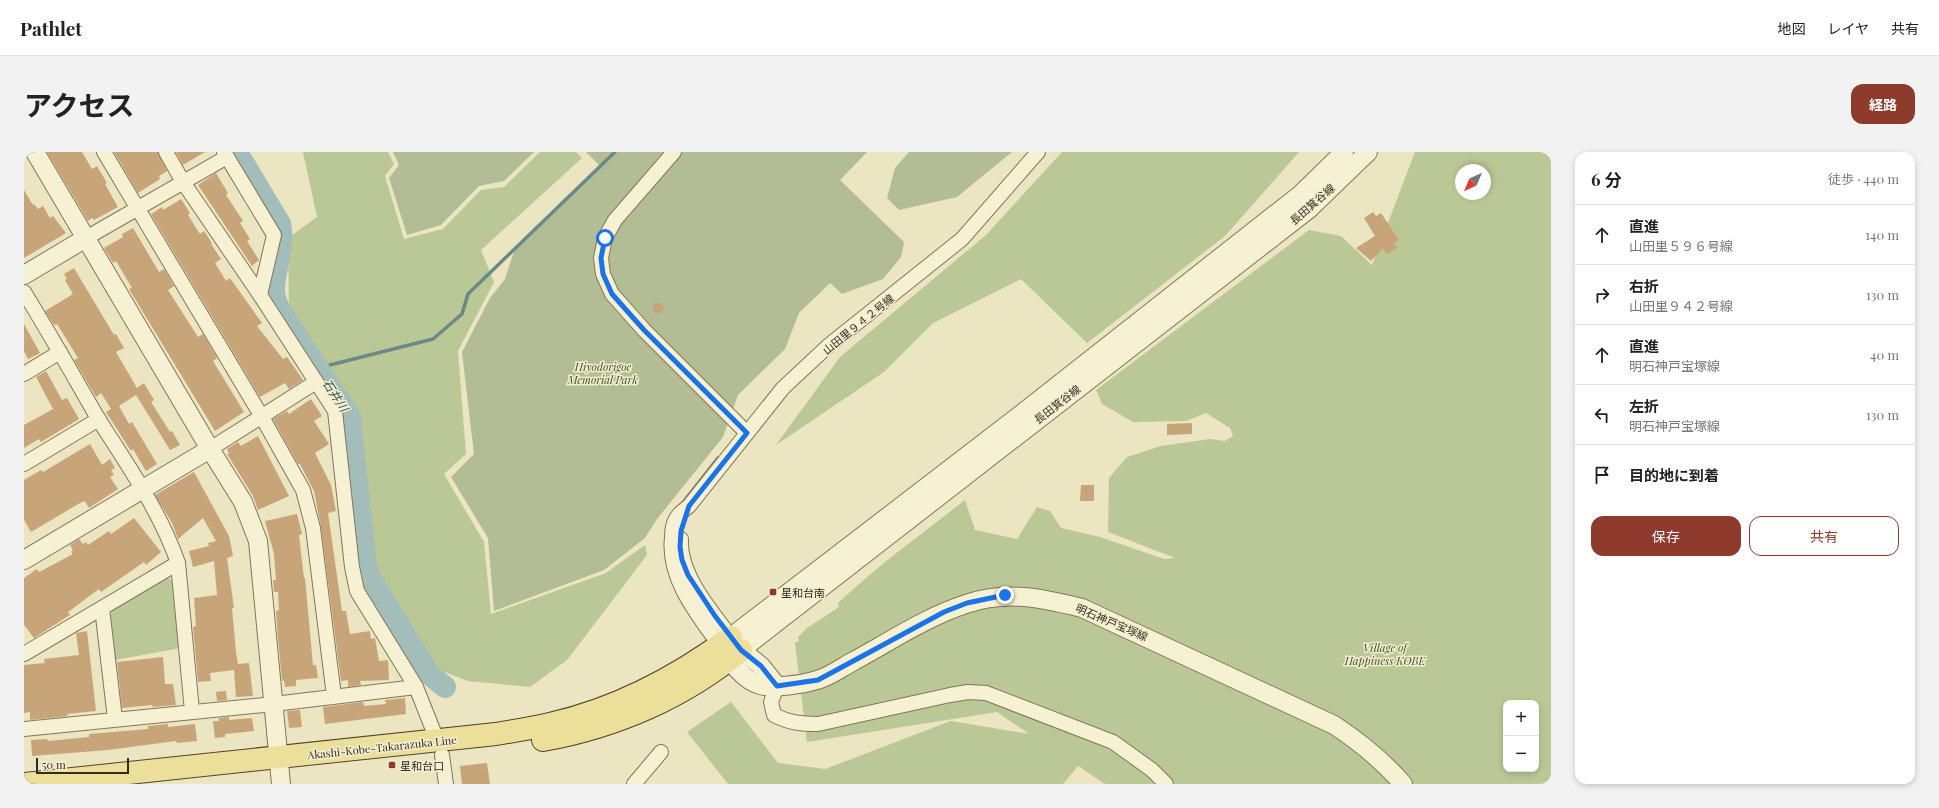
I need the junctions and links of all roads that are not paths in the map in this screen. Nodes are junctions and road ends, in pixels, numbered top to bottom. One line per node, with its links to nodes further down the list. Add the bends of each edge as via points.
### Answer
1 (35, 152): 11 (street)
2 (104, 152): 10 (street)
3 (166, 152): 9 (street)
4 (674, 152): 20 (street, via 615,220 605,238 601,258 603,274 612,294 644,330)
5 (1038, 152): 20 (street, 山田里９４２号線, via 962,239 828,346 783,388)
6 (1344, 152): 27 (street, 長田箕谷線, via 1301,194)
7 (1368, 152): 27 (street, 長田箕谷線, via 1309,209)
8 (226, 154): 9 (street); 14 (street, via 274,235)
9 (183, 182): 10 (street); 14 (street)
10 (137, 208): 11 (street); 18 (street)
11 (86, 238): 12 (street); 21 (street)
12 (24, 275)
13 (24, 292): 15 (street)
14 (260, 295): 17 (street)
15 (60, 352): 16 (street); 19 (street)
16 (24, 374)
17 (316, 382): 18 (street); 30 (street, via 335,410 352,567 357,591)
18 (262, 416): 21 (street); 31 (street, via 303,490 313,528)
19 (99, 418): 22 (street); 23 (street)
20 (747, 433): 27 (street, 山田里９４２号線, via 689,506 677,517 672,529 672,560 678,580 692,605)
21 (210, 449): 23 (street); 32 (street, via 243,502 258,542)
22 (24, 464)
23 (143, 490): 24 (street); 25 (street, via 170,540)
24 (24, 560)
25 (178, 563): 26 (street); 33 (street)
26 (102, 608): 28 (street); 34 (street)
27 (730, 648): 29 (street, 明石神戸宝塚線, via 745,676 760,685); 36 (main road, Akashi-Kobe-Takarazuka Line, via 670,698 598,727 498,749)
28 (25, 651)
29 (777, 686): 43 (street, via 771,702 774,715 798,724 818,724 968,692 986,693 1113,742 1152,770); 44 (street, 明石神戸宝塚線, via 818,680 944,612 967,603 1005,595 1041,598 1082,608 1334,725 1362,743)
30 (416, 687): 31 (street); 36 (street)
31 (334, 696): 32 (street)
32 (274, 704): 33 (street); 38 (street)
33 (192, 711): 34 (street)
34 (115, 719): 35 (street)
35 (24, 729)
36 (440, 748): 38 (main road, Akashi-Kobe-Takarazuka Line); 41 (street)
37 (661, 752): 42 (street)
38 (280, 772): 39 (main road, Akashi-Kobe-Takarazuka Line); 40 (main road, Akashi-Kobe-Takarazuka Line)
39 (25, 784)
40 (173, 784)
41 (446, 784)
42 (634, 784)
43 (1166, 784)
44 (1403, 784)

